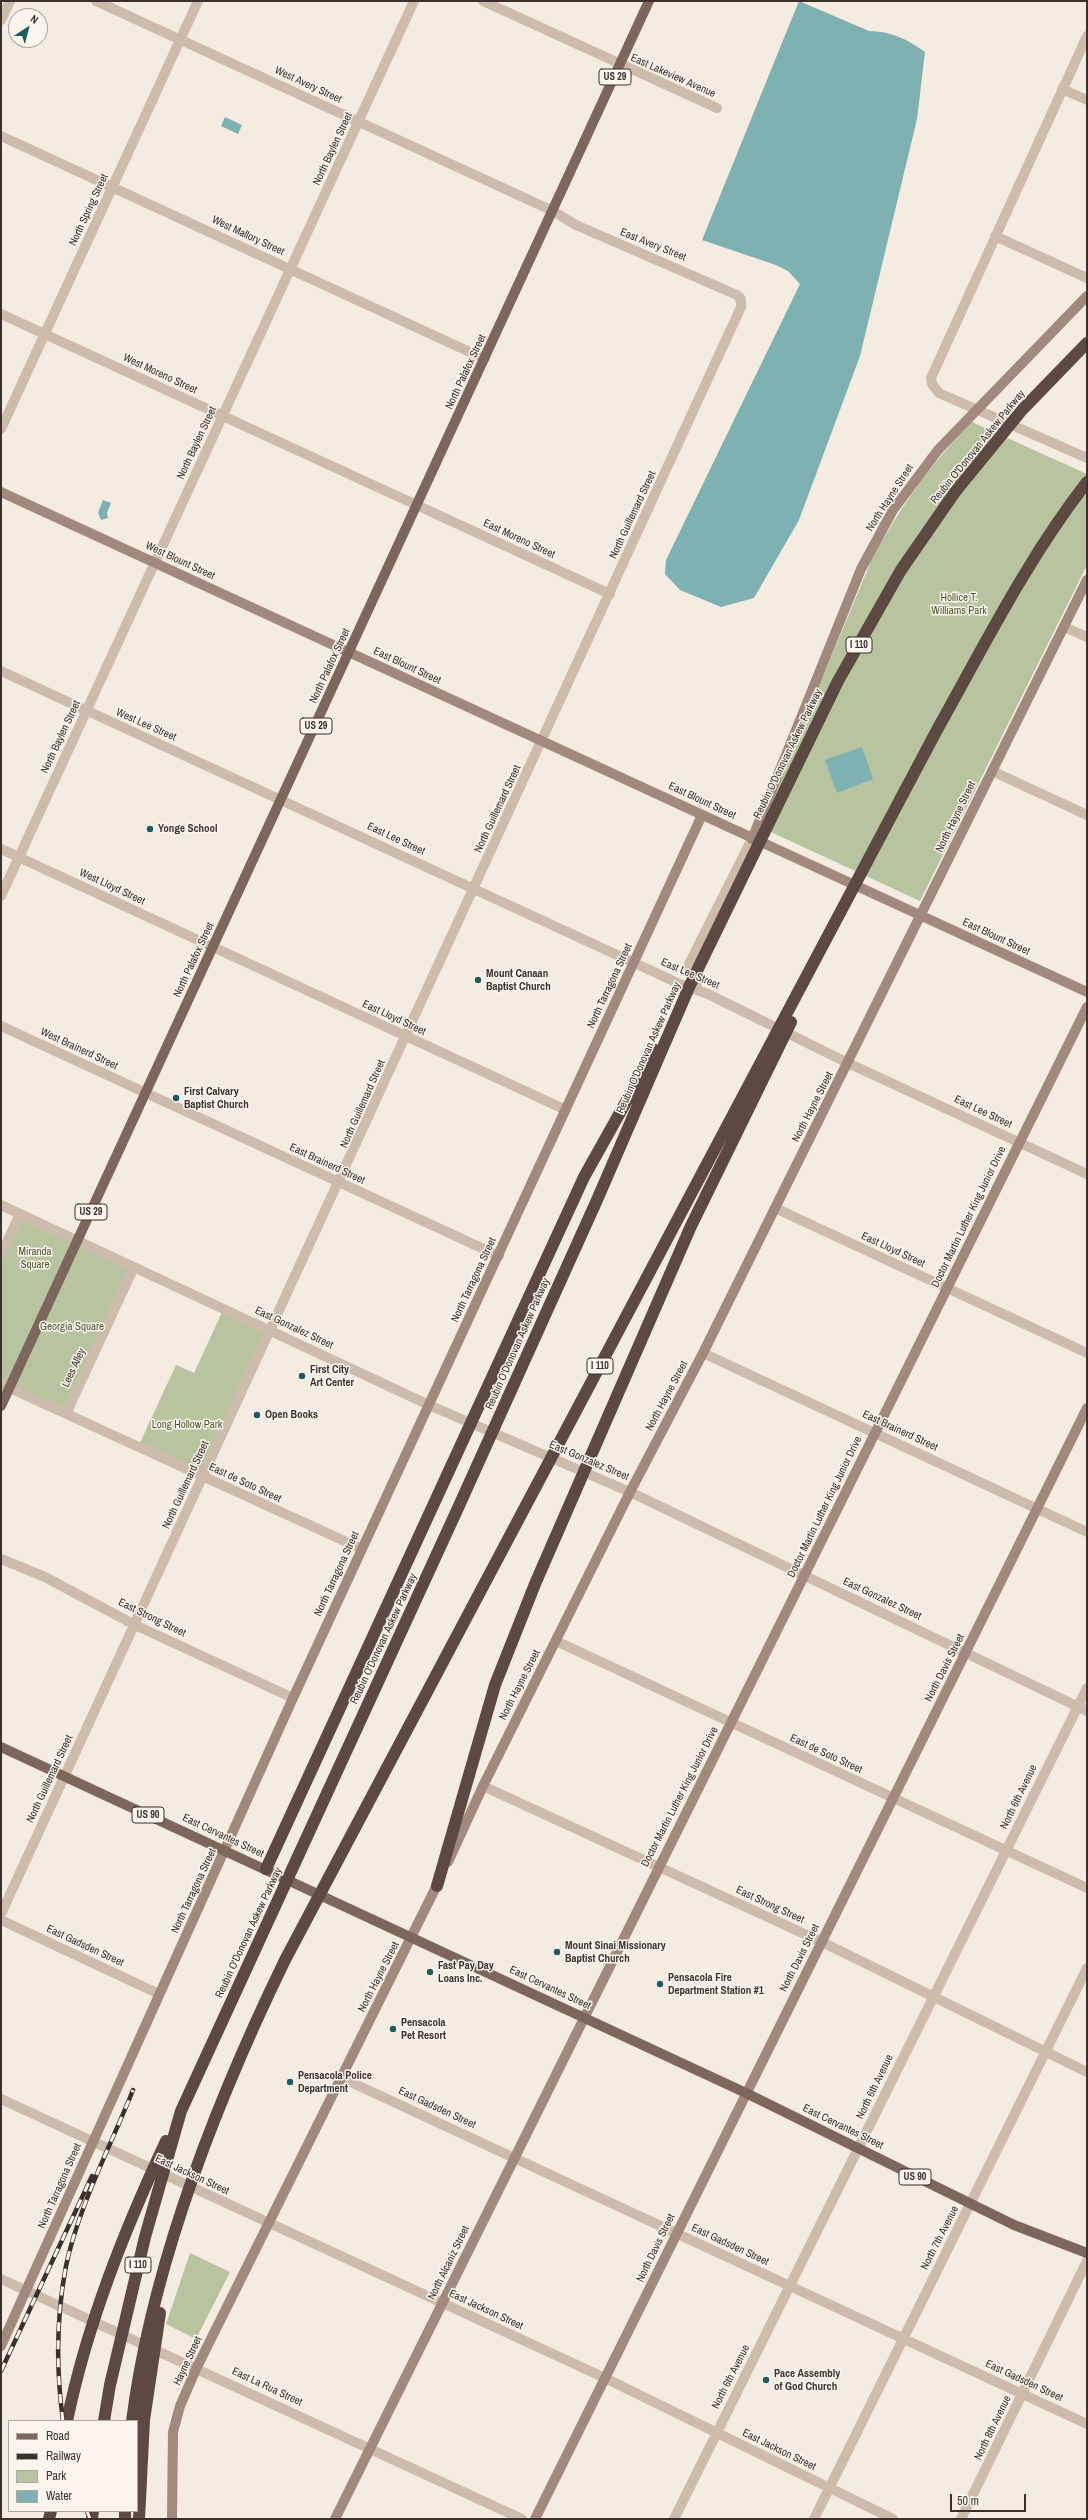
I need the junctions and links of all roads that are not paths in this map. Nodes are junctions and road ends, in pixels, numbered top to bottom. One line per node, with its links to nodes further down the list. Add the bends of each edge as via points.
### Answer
1 (10, 1): 7 (street)
2 (96, 1): 9 (street, West Avery Street)
3 (198, 1): 9 (street, North Spring Street)
4 (414, 1): 14 (street, North Baylen Street)
5 (483, 1): 10 (street, East Lakeview Avenue)
6 (650, 1): 10 (main road, North Palafox Street / US 29)
7 (1, 20)
8 (1087, 36): 11 (street)
9 (180, 40): 14 (street, West Avery Street); 16 (street, North Spring Street)
10 (620, 65): 13 (street, East Lakeview Avenue); 17 (main road, North Palafox Street / US 29)
11 (1062, 89): 12 (street); 18 (street)
12 (1087, 100)
13 (717, 108)
14 (358, 122): 17 (street, West Avery Street); 19 (street, North Baylen Street)
15 (1, 136): 16 (street, West Mallory Street)
16 (112, 188): 19 (street, West Mallory Street); 24 (street, North Spring Street)
17 (553, 211): 22 (street, East Avery Street, via 576,225 737,295); 26 (main road, North Palafox Street / US 29)
18 (995, 236): 20 (street); 27 (street, via 932,372 932,384 939,393)
19 (291, 269): 26 (street, West Mallory Street); 28 (street, North Baylen Street)
20 (1087, 278)
21 (1087, 296): 27 (street, North Hayne Street)
22 (741, 302): 36 (street, North Guillemard Street, via 742,307)
23 (1, 314): 24 (street, West Moreno Street)
24 (45, 334): 28 (street, West Moreno Street); 29 (street, North Spring Street)
25 (1087, 343): 56 (highway, Reubin O'Donovan Askew Parkway / I 110, via 1022,410 960,486 901,570 838,681)
26 (485, 359): 33 (main road, North Palafox Street / US 29)
27 (976, 409): 30 (street); 47 (street, North Hayne Street, via 914,479 876,539 861,569)
28 (223, 416): 33 (street, West Moreno Street); 34 (street, North Baylen Street)
29 (1, 429)
30 (1087, 458)
31 (1087, 482): 54 (highway, I 110, via 1062,514 1029,565 938,728)
32 (1, 492): 34 (street, West Blount Street)
33 (418, 505): 36 (street, East Moreno Street); 39 (main road, North Palafox Street / US 29)
34 (155, 563): 39 (street, West Blount Street); 41 (street, North Baylen Street)
35 (1087, 580): 37 (street, North Hayne Street)
36 (610, 594): 42 (street, North Guillemard Street)
37 (1064, 627): 38 (street); 43 (street, North Hayne Street)
38 (1087, 637)
39 (350, 652): 42 (street, East Blount Street); 44 (main road, North Palafox Street / US 29)
40 (1, 671): 41 (street, West Lee Street)
41 (87, 711): 44 (street, West Lee Street); 49 (street, North Baylen Street)
42 (542, 742): 45 (street, East Blount Street); 50 (street, North Guillemard Street)
43 (992, 770): 46 (street); 52 (street, North Hayne Street)
44 (282, 800): 50 (street, East Lee Street); 53 (main road, North Palafox Street / US 29)
45 (702, 815): 47 (street, East Blount Street); 55 (street, North Tarragona Street)
46 (1087, 815)
47 (752, 839): 52 (street, East Blount Street); 58 (street, North Hayne Street, via 689,964 691,977)
48 (1, 849): 49 (street, West Lloyd Street)
49 (18, 857): 51 (street, North Baylen Street); 53 (street, West Lloyd Street)
50 (474, 889): 55 (street, East Lee Street); 61 (street, North Guillemard Street)
51 (1, 896)
52 (920, 916): 57 (street, East Blount Street); 62 (street, North Hayne Street)
53 (213, 947): 61 (street, East Lloyd Street); 63 (main road, North Palafox Street / US 29)
54 (818, 955): 105 (highway, via 783,1041 712,1181 673,1265 535,1584 495,1685); 129 (highway, I 110, via 284,1960 250,2032 221,2103)
55 (634, 963): 58 (street, East Lee Street); 64 (street, North Tarragona Street)
56 (690, 986): 104 (highway, via 584,1177); 120 (highway, Reubin O'Donovan Askew Parkway / I 110, via 458,1508)
57 (1087, 992)
58 (708, 994): 62 (street, East Lee Street)
59 (1087, 1007): 65 (street, Doctor Martin Luther King Junior Drive)
60 (1, 1026): 63 (street, West Brainerd Street)
61 (407, 1037): 64 (street, East Lloyd Street); 67 (street, North Guillemard Street)
62 (848, 1063): 65 (street, East Lee Street); 69 (street, North Hayne Street)
63 (146, 1093): 67 (street, East Brainerd Street); 71 (main road, North Palafox Street / US 29)
64 (566, 1110): 73 (street, North Tarragona Street)
65 (1020, 1142): 66 (street, East Lee Street); 75 (street, Doctor Martin Luther King Junior Drive)
66 (1087, 1174)
67 (339, 1183): 73 (street, East Brainerd Street); 76 (street, North Guillemard Street)
68 (1, 1205): 70 (street, East Gonzalez Street)
69 (775, 1208): 75 (street, East Lloyd Street); 77 (street, North Hayne Street)
70 (20, 1214): 71 (street, East Gonzalez Street); 72 (street)
71 (78, 1240): 74 (street, East Gonzalez Street); 79 (main road, North Palafox Street / US 29)
72 (1, 1255)
73 (499, 1256): 80 (street, North Tarragona Street)
74 (134, 1267): 76 (street, East Gonzalez Street); 83 (street, Lees Alley)
75 (947, 1288): 78 (street, East Lloyd Street); 84 (street, Doctor Martin Luther King Junior Drive)
76 (271, 1330): 80 (street, East Gonzalez Street); 85 (street, North Guillemard Street)
77 (703, 1353): 84 (street, East Brainerd Street); 86 (street, North Hayne Street)
78 (1087, 1353)
79 (5, 1386): 81 (main road, North Palafox Street / US 29); 83 (street, East de Soto Street)
80 (428, 1405): 86 (street, East Gonzalez Street); 89 (street, North Tarragona Street)
81 (1, 1406)
82 (1087, 1408): 87 (street, North Davis Street)
83 (66, 1414): 85 (street, East de Soto Street)
84 (875, 1432): 87 (street, East Brainerd Street); 91 (street, Doctor Martin Luther King Junior Drive)
85 (203, 1477): 89 (street, East de Soto Street); 92 (street, North Guillemard Street)
86 (630, 1492): 91 (street, East Gonzalez Street); 93 (street, North Hayne Street)
87 (1038, 1508): 88 (street, East Brainerd Street); 94 (street, North Davis Street)
88 (1087, 1532)
89 (362, 1549): 96 (street, North Tarragona Street)
90 (1, 1559): 92 (street, East Strong Street, via 45,1576)
91 (804, 1576): 94 (street, East Gonzalez Street); 98 (street, Doctor Martin Luther King Junior Drive)
92 (135, 1624): 96 (street, East Strong Street); 107 (street, North Guillemard Street)
93 (556, 1641): 98 (street, East de Soto Street); 100 (street, North Hayne Street)
94 (966, 1652): 97 (street, East Gonzalez Street); 101 (street, North Davis Street)
95 (1087, 1688): 97 (street, North 6th Avenue)
96 (293, 1698): 112 (street, North Tarragona Street)
97 (1082, 1709): 102 (street, North 6th Avenue)
98 (731, 1723): 101 (street, East de Soto Street); 103 (street, Doctor Martin Luther King Junior Drive)
99 (1, 1747): 104 (main road, East Cervantes Street / US 90)
100 (483, 1786): 103 (street, East Strong Street); 105 (street, North Hayne Street)
101 (893, 1798): 102 (street, East de Soto Street); 110 (street, North Davis Street)
102 (1006, 1851): 106 (street, East de Soto Street); 113 (street, North 6th Avenue)
103 (658, 1866): 110 (street, East Strong Street); 114 (street, Doctor Martin Luther King Junior Drive)
104 (266, 1869): 109 (main road, East Cervantes Street / US 90)
105 (437, 1886): 109 (street, North Hayne Street)
106 (1087, 1888)
107 (1, 1914)
108 (1, 1920): 112 (street, East Gadsden Street)
109 (412, 1937): 114 (main road, East Cervantes Street / US 90); 117 (street, North Hayne Street)
110 (822, 1942): 113 (street, East Strong Street); 118 (street, North Davis Street)
111 (1087, 1968): 115 (street, North 7th Avenue)
112 (159, 1994): 121 (street, North Tarragona Street)
113 (933, 1997): 115 (street, East Strong Street); 122 (street, North 6th Avenue)
114 (585, 2017): 118 (main road, East Cervantes Street / US 90); 123 (street, North Alcaniz Street)
115 (1045, 2051): 116 (street, East Strong Street); 124 (street, North 7th Avenue)
116 (1087, 2072)
117 (342, 2078): 123 (street, East Gadsden Street); 125 (street, North Hayne Street)
118 (746, 2093): 122 (main road, East Cervantes Street / US 90); 126 (street, North Davis Street)
119 (1, 2099): 121 (street, East Jackson Street)
120 (181, 2111): 139 (highway, via 123,2236 91,2331); 140 (highway, Reubin O'Donovan Askew Parkway / I 110, via 145,2237)
121 (93, 2141): 125 (street, East Jackson Street); 132 (street, North Tarragona Street)
122 (858, 2148): 124 (main road, East Cervantes Street / US 90); 131 (street, North 6th Avenue)
123 (514, 2158): 126 (street, East Gadsden Street); 133 (street, North Alcaniz Street)
124 (970, 2204): 127 (main road, East Cervantes Street / US 90, via 1014,2225); 134 (street, North 7th Avenue)
125 (270, 2224): 133 (street, East Jackson Street); 136 (street, Hayne Street)
126 (676, 2233): 131 (street, East Gadsden Street); 137 (street, North Davis Street)
127 (1087, 2253)
128 (1087, 2261): 138 (street, North 8th Avenue)
129 (164, 2274): 141 (highway, via 145,2350); 146 (highway, via 144,2420)
130 (1, 2279): 132 (street, East La Rua Street)
131 (790, 2286): 134 (street, East Gadsden Street); 143 (street, North 6th Avenue)
132 (27, 2291): 135 (street, North Tarragona Street); 136 (street, East La Rua Street)
133 (442, 2303): 137 (street, East Jackson Street); 144 (street, North Alcaniz Street)
134 (903, 2338): 138 (street, East Gadsden Street); 145 (street, North 7th Avenue)
135 (1, 2346)
136 (197, 2368): 144 (street, East La Rua Street); 147 (street, Hayne Street, via 180,2406 173,2432)
137 (605, 2378): 143 (street, East Jackson Street); 150 (street, North Davis Street)
138 (1023, 2394): 142 (street, East Gadsden Street); 154 (street, North 8th Avenue)
139 (67, 2420)
140 (104, 2420)
141 (132, 2420)
142 (1087, 2424)
143 (716, 2433): 145 (street, East Jackson Street); 151 (street, North 6th Avenue)
144 (370, 2448): 148 (street, North Alcaniz Street); 149 (street, East La Rua Street)
145 (829, 2488): 152 (street, North 7th Avenue); 153 (street, East Jackson Street)
146 (138, 2519)
147 (172, 2519)
148 (335, 2519)
149 (522, 2519)
150 (535, 2519)
151 (674, 2519)
152 (814, 2519)
153 (893, 2519)
154 (961, 2519)

